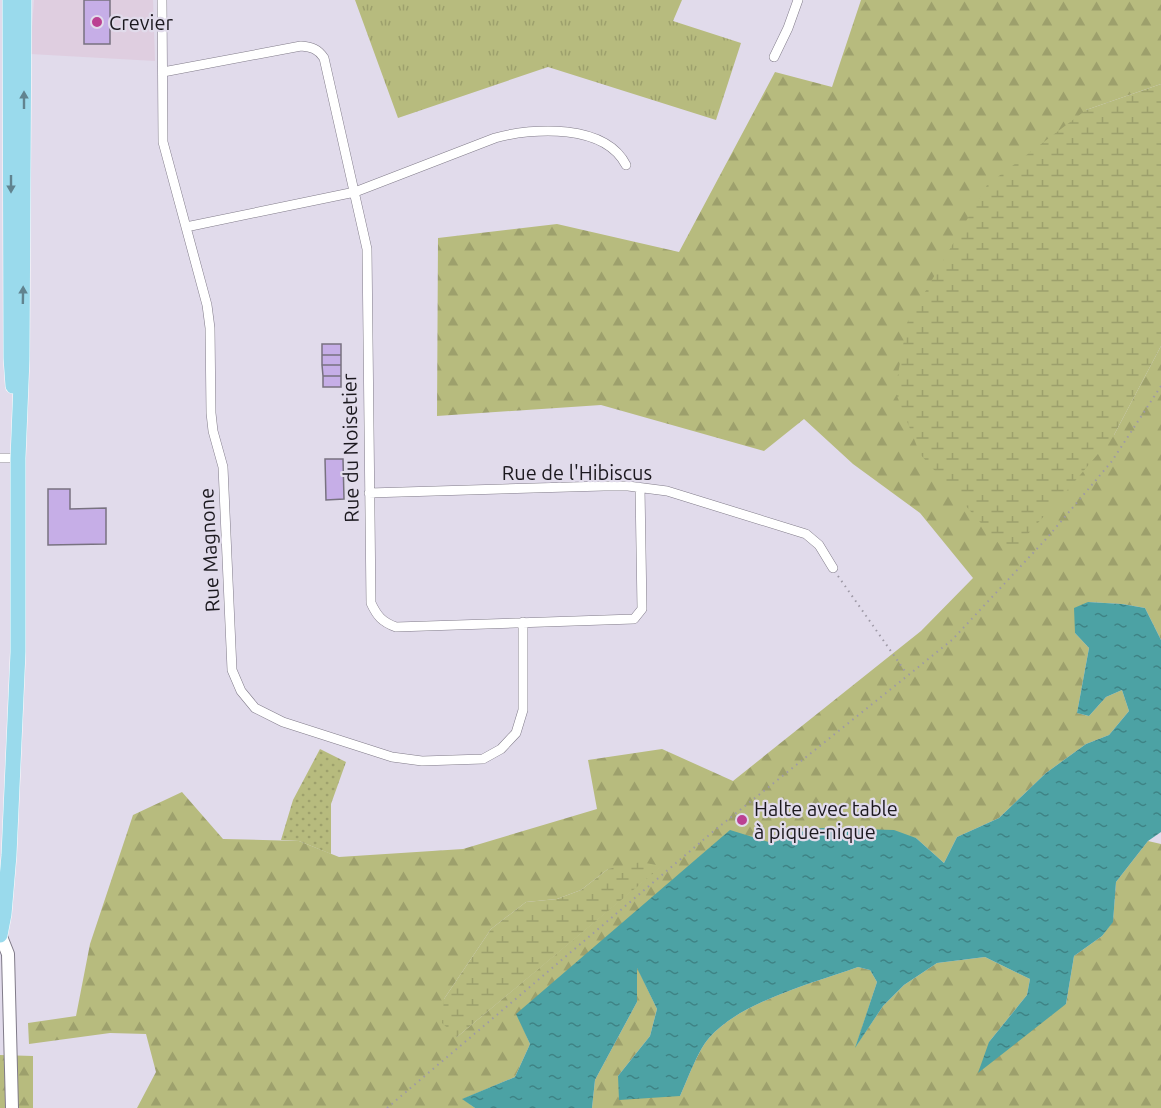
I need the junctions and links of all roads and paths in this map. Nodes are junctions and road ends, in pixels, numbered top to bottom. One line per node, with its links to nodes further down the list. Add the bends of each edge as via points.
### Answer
1 (10, 0): 12 (main road, one-way to 12, via 11,358)
2 (24, 0): 12 (main road, one-way to 2)
3 (162, 0): 6 (street, Rue Magnone)
4 (798, 0): 5 (street)
5 (774, 57)
6 (163, 72): 8 (street, Rue du Noisetier, via 301,46 319,51 327,66); 9 (street, Rue Magnone, via 163,142)
7 (626, 165): 8 (street, via 614,148 594,138 559,131 529,131 495,138)
8 (355, 192): 9 (street); 14 (street, Rue du Noisetier, via 367,249)
9 (186, 227): 16 (street, Rue Magnone, via 210,328 211,413 223,467 232,670 241,691 255,708 283,722 392,757 422,761 483,759 501,749 516,733 524,710)
10 (1161, 386): 17 (path, via 1112,460 1047,538 952,640)
11 (0, 458): 12 (street)
12 (18, 458): 18 (main road, via 18,652 13,784)
13 (640, 488): 14 (street, Rue de l'Hibiscus); 15 (street, Rue de l'Hibiscus, via 667,491 806,534 819,545); 16 (street, Rue du Noisetier, via 642,609 634,619)
14 (369, 493): 16 (street, Rue du Noisetier, via 371,603 376,615 396,627)
15 (833, 568): 17 (path)
16 (524, 622)
17 (908, 675): 21 (path, via 715,830)
18 (2, 914): 19 (main road)
19 (0, 935): 20 (street, via 8,954)
20 (12, 1108)
21 (387, 1108)

